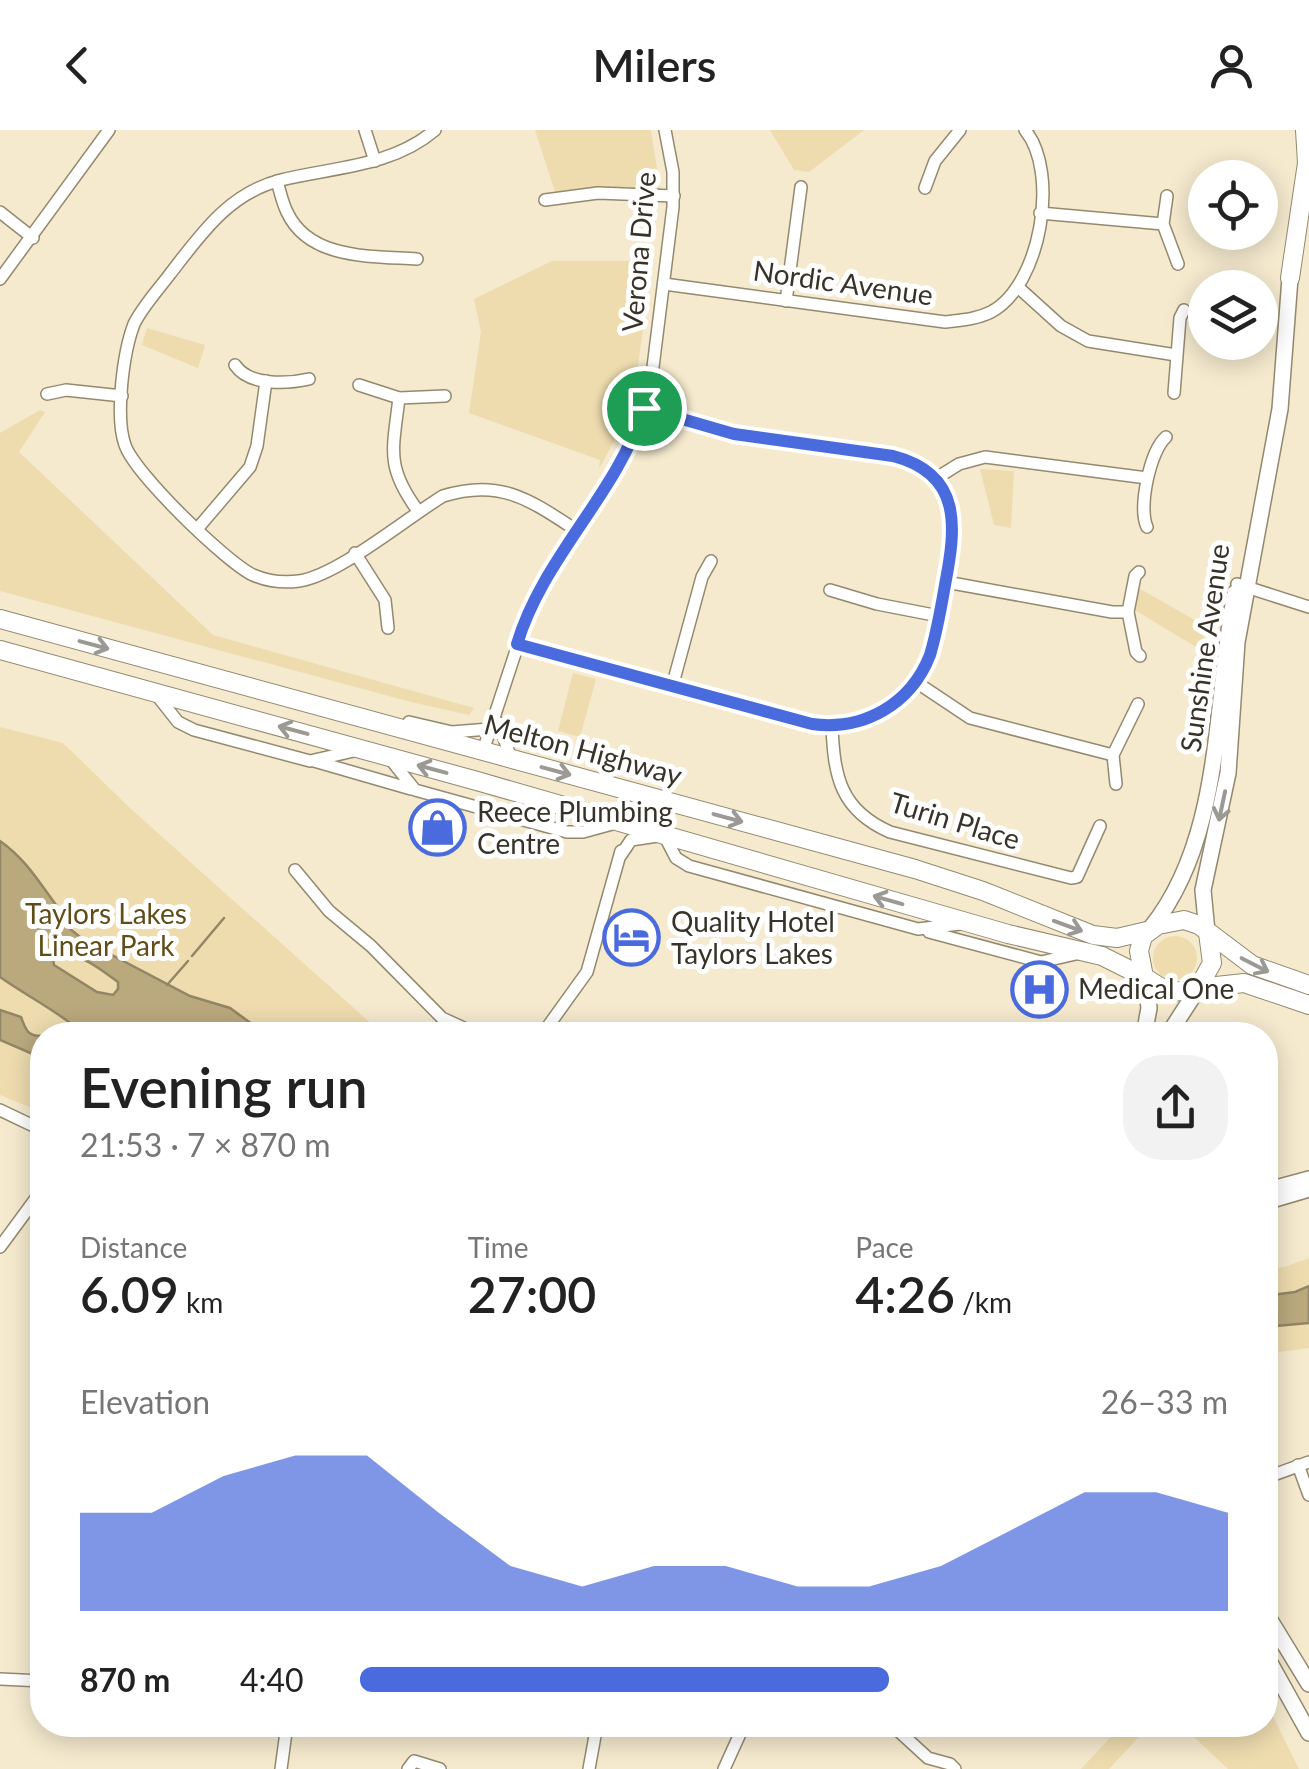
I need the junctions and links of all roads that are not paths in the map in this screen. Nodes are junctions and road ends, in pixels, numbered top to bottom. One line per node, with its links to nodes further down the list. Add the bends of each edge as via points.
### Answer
1 (109, 130): 19 (street)
2 (366, 130): 8 (street)
3 (434, 130): 8 (street)
4 (665, 130): 12 (street, Verona Drive)
5 (960, 130): 11 (street, via 935,161)
6 (1025, 130): 17 (street, via 1041,161)
7 (1305, 130): 22 (highway, via 1307,163)
8 (375, 161): 9 (street)
9 (276, 181): 20 (street, via 294,223 320,245); 35 (street, via 217,216 138,316)
10 (801, 186): 26 (street)
11 (925, 188)
12 (674, 196): 14 (street); 24 (street, Verona Drive)
13 (1167, 196): 18 (street)
14 (545, 200)
15 (1309, 205): 22 (highway)
16 (0, 212): 19 (street)
17 (1040, 213): 18 (street); 25 (street, via 1032,261)
18 (1163, 224): 21 (street)
19 (32, 238): 23 (street)
20 (417, 259)
21 (1178, 264)
22 (1290, 278): 50 (main road, Sunshine Avenue, via 1270,467)
23 (0, 279)
24 (664, 284): 26 (street, Nordic Avenue); 38 (street, Verona Drive)
25 (1019, 288): 26 (street, Nordic Avenue, via 993,312 946,322); 28 (street, via 1088,341)
26 (786, 300)
27 (1184, 310): 28 (street)
28 (1176, 355): 33 (street)
29 (236, 365): 31 (street)
30 (309, 379): 31 (street)
31 (266, 381): 44 (street, via 250,467)
32 (359, 384): 37 (street)
33 (1174, 393)
34 (45, 394): 35 (street)
35 (122, 396): 44 (street, via 129,456)
36 (445, 396): 37 (street)
37 (399, 398): 42 (street, via 394,466)
38 (644, 408): 41 (street, via 734,434 893,456); 45 (street, Verona Drive, via 626,451)
39 (1166, 437): 40 (street)
40 (1147, 478): 41 (street, via 985,457); 43 (street)
41 (935, 479): 49 (street, via 954,520)
42 (418, 511): 45 (street, via 455,492 492,489 533,502); 46 (street)
43 (1147, 527)
44 (198, 528): 46 (street, via 239,566 271,580 311,578)
45 (576, 530): 57 (street, Verona Drive, via 536,595)
46 (355, 553): 56 (street, via 385,600)
47 (714, 558): 61 (street, via 702,577)
48 (1139, 572): 53 (street)
49 (946, 582): 53 (street); 54 (street)
50 (1242, 585): 52 (street); 83 (main road, Sunshine Avenue, via 1227,640 1220,732 1207,792 1183,878); 84 (main road, Sunshine Avenue, one-way to 84, via 1228,774 1203,890)
51 (818, 598): 54 (street, via 830,584 865,601)
52 (1309, 607)
53 (1128, 612): 59 (street)
54 (939, 616): 60 (street)
55 (0, 619): 64 (highway, Melton Highway, one-way to 64)
56 (388, 628)
57 (517, 644): 61 (street); 65 (street, Verona Drive)
58 (0, 650): 62 (highway, Melton Highway)
59 (1140, 656)
60 (916, 682): 66 (street, via 883,712); 69 (street, via 970,718)
61 (672, 687): 66 (street)
62 (156, 693): 67 (highway, Melton Highway, one-way to 62); 72 (street, via 184,726)
63 (1138, 704): 69 (street)
64 (374, 721): 65 (street, via 452,732); 68 (highway, Melton Highway)
65 (494, 726): 68 (street, Verona Drive); 71 (street)
66 (832, 726): 77 (street, Turin Place, via 843,792 867,820 890,832 1070,878 1077,877)
67 (362, 749): 70 (highway, Melton Highway); 72 (street)
68 (487, 752): 71 (highway, Melton Highway); 73 (highway)
69 (1113, 755): 74 (street)
70 (388, 756): 73 (highway, Melton Highway, one-way to 70); 75 (street)
71 (511, 759): 83 (highway, Melton Highway, one-way to 83, via 932,874 1093,934 1117,938)
72 (314, 762): 75 (street)
73 (478, 781): 76 (highway, Melton Highway)
74 (1116, 784)
75 (415, 790): 76 (street, via 567,832)
76 (623, 823): 78 (highway, Melton Highway); 79 (street)
77 (1100, 826)
78 (664, 835): 79 (street, via 631,840); 81 (highway, Melton Highway, one-way to 78); 82 (street, via 688,866)
79 (621, 855): 91 (street, via 591,964)
80 (294, 870): 90 (street)
81 (969, 923): 82 (street); 85 (highway, Melton Highway)
82 (927, 930): 85 (street, via 1040,962)
83 (1149, 930): 84 (highway, via 1184,920); 86 (highway, via 1139,950)
84 (1207, 932): 87 (highway, one-way to 87, via 1252,964); 88 (highway, via 1212,963)
85 (1084, 952): 86 (highway, Melton Highway)
86 (1144, 977): 88 (highway, via 1168,992); 92 (main road)
87 (1309, 985)
88 (1197, 989): 89 (highway, via 1244,983); 93 (main road)
89 (1309, 1005)
90 (451, 1022)
91 (553, 1022)
92 (1146, 1022)
93 (1176, 1022)
94 (0, 1110): 95 (street)
95 (30, 1124)
96 (1304, 1186): 97 (main road); 98 (main road)
97 (1278, 1189)
98 (1278, 1197)
99 (30, 1206): 100 (street)
100 (0, 1247)
101 (1304, 1464): 102 (street); 103 (street)
102 (1278, 1473)
103 (1309, 1495)
104 (1278, 1633): 108 (main road)
105 (1278, 1677): 109 (main road)
106 (0, 1679): 107 (street)
107 (30, 1680)
108 (1309, 1684)
109 (1309, 1732)
110 (284, 1737): 115 (street)
111 (595, 1737): 118 (street)
112 (739, 1737): 119 (street)
113 (904, 1737): 114 (street)
114 (929, 1763): 120 (street)
115 (281, 1769)
116 (408, 1769): 117 (street, via 414,1760)
117 (440, 1769)
118 (589, 1769)
119 (724, 1769)
120 (954, 1769)

